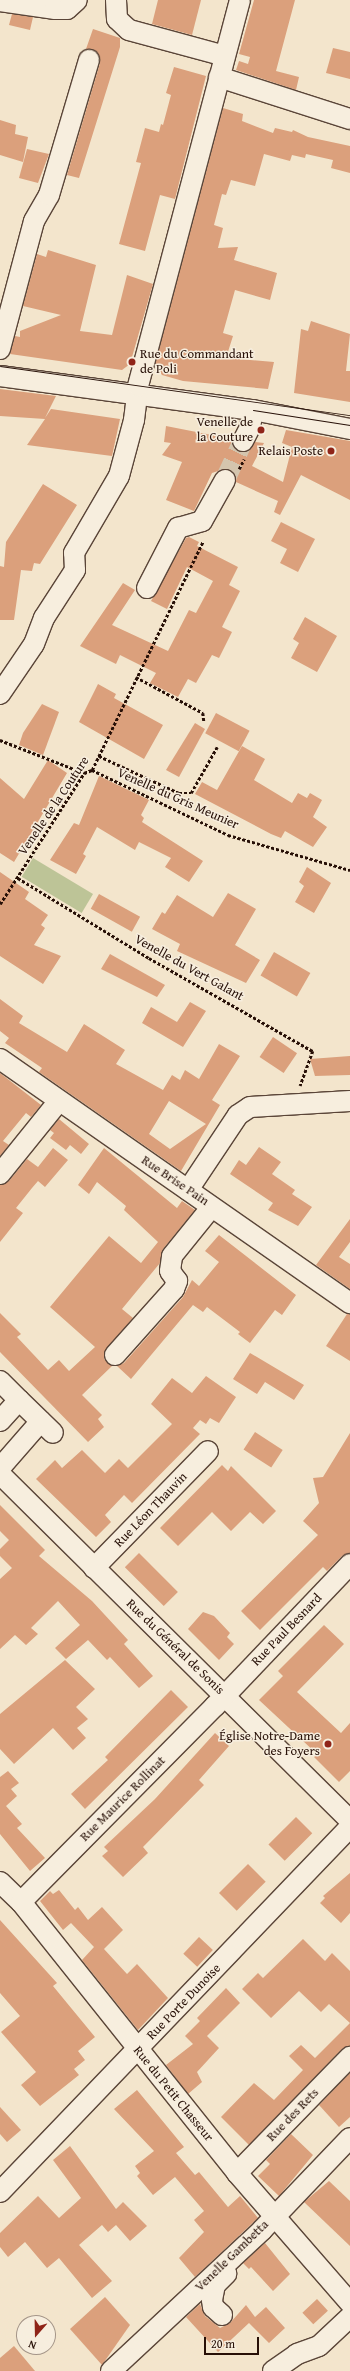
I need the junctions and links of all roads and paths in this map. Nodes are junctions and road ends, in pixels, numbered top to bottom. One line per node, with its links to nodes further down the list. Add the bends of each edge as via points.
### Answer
1 (77, 0): 4 (street, via 67,9)
2 (116, 0): 5 (street, via 117,19 129,30)
3 (240, 0): 5 (street)
4 (0, 1)
5 (225, 56): 7 (street)
6 (90, 60): 9 (street, via 49,195 34,221)
7 (219, 77): 8 (street); 11 (street)
8 (350, 120)
9 (0, 348)
10 (0, 376): 11 (street)
11 (137, 395): 12 (street); 19 (street, via 134,420 119,476 74,553 74,570 44,618 34,644)
12 (253, 410): 13 (street); 14 (street)
13 (350, 429)
14 (244, 448): 15 (path)
15 (232, 475): 17 (street, via 202,521 178,528)
16 (206, 534): 18 (path, Venelle de la Couture)
17 (147, 588)
18 (136, 677): 20 (path, via 203,713); 23 (path, Venelle de la Couture)
19 (0, 694)
20 (204, 721)
21 (0, 740): 25 (path)
22 (217, 747): 23 (path, via 191,793 179,793)
23 (99, 756): 24 (path, Venelle de la Couture)
24 (92, 770): 25 (path, Venelle de la Couture); 26 (path, Venelle du Gris Meunier, via 228,835)
25 (84, 773): 27 (path, Venelle de la Couture)
26 (350, 870)
27 (18, 878): 28 (path, Venelle de la Couture); 30 (path, Venelle du Vert Galant, via 149,958 313,1051)
28 (0, 904)
29 (0, 1059): 32 (street, Rue Brise Pain)
30 (297, 1092)
31 (350, 1101): 34 (street, via 250,1107 238,1115)
32 (58, 1102): 33 (street); 34 (street, Rue Brise Pain)
33 (0, 1174)
34 (188, 1190): 36 (street, Rue Brise Pain)
35 (206, 1214): 37 (street, via 172,1256 170,1271 177,1281 174,1289)
36 (350, 1303)
37 (115, 1354)
38 (0, 1382): 39 (street)
39 (19, 1400): 40 (street); 42 (street, via 47,1427)
40 (0, 1422)
41 (208, 1451): 45 (street, Rue Léon Thauvin)
42 (0, 1468)
43 (0, 1474): 45 (street, Rue du Général de Sonis)
44 (350, 1564): 46 (street, Rue Paul Besnard)
45 (94, 1568): 46 (street, Rue du Général de Sonis)
46 (225, 1696): 47 (street, Rue du Général de Sonis); 50 (street, Rue Maurice Rollinat)
47 (350, 1820)
48 (350, 1827): 51 (street, Rue Porte Dunoise)
49 (0, 1882): 50 (street, Rue du Petit Chasseur)
50 (21, 1902): 51 (street, Rue du Petit Chasseur)
51 (137, 2050): 54 (street, Rue du Petit Chasseur); 55 (street, Rue Porte Dunoise)
52 (350, 2057): 54 (street, Rue des Rets)
53 (350, 2138): 56 (street, Venelle Gambetta)
54 (237, 2173): 56 (street, Rue du Petit Chasseur)
55 (0, 2192)
56 (277, 2219): 57 (street, Rue du Petit Chasseur); 58 (street, via 215,2285 213,2307); 60 (street, Venelle Gambetta)
57 (350, 2303)
58 (222, 2315)
59 (350, 2317): 61 (street, via 319,2346 297,2354)
60 (111, 2371)
61 (273, 2371)

